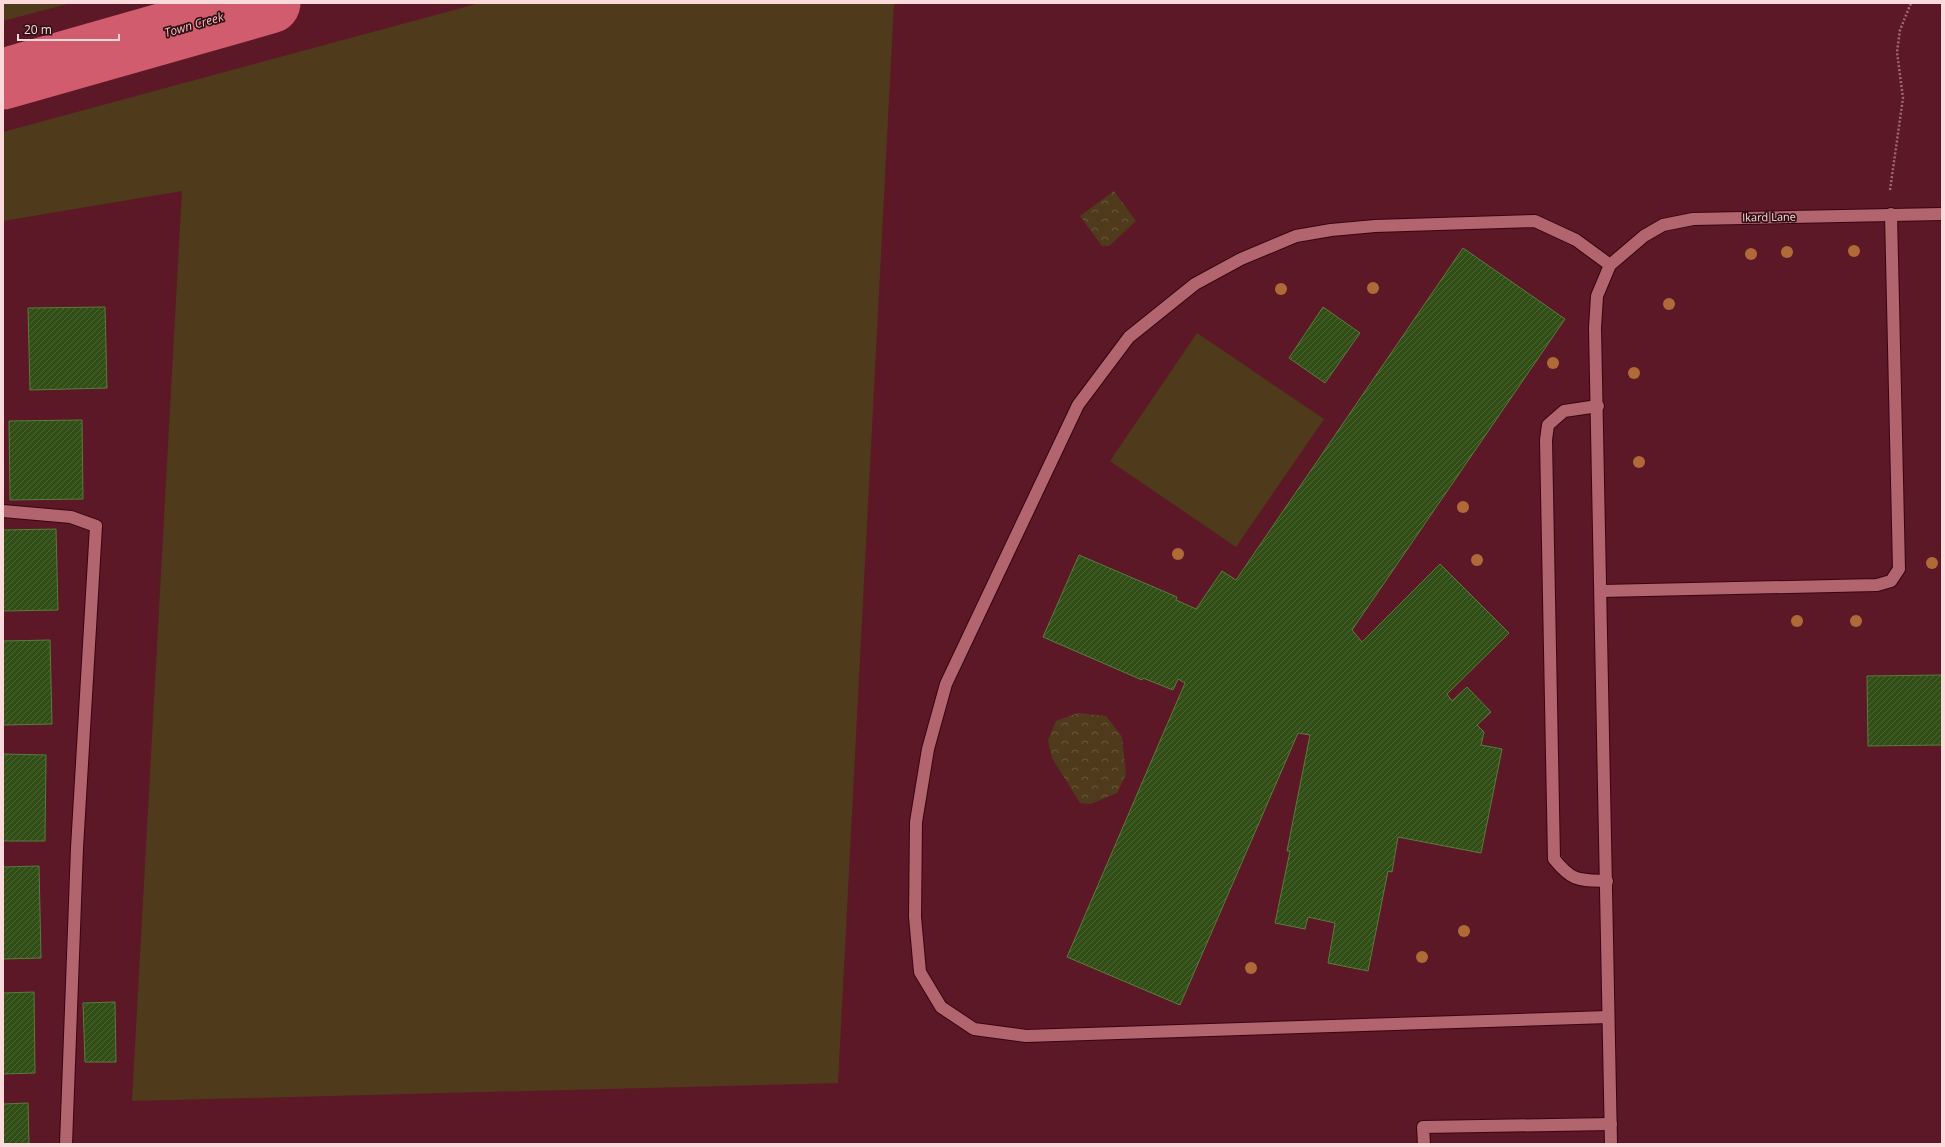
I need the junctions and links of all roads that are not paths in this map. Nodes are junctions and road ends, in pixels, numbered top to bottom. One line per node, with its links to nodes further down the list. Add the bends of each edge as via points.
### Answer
1 (1891, 214): 2 (street, Ikard Lane); 3 (street, Ikard Lane, via 1693,219 1663,225 1644,236); 6 (street, via 1899,569 1891,581 1877,585)
2 (1942, 214)
3 (1610, 265): 4 (street, via 1597,296 1595,328); 8 (street, via 1576,240 1535,221 1375,226 1331,230 1296,236 1242,259 1195,284 1129,337 1078,405 946,684 928,749 916,822 915,917 920,972 941,1008 974,1029 1026,1036)
4 (1598, 406): 6 (street); 7 (street, via 1564,410 1548,426 1546,440 1554,859 1567,874 1583,880)
5 (3, 511): 10 (street, via 71,517 96,526 77,848)
6 (1602, 591): 7 (street)
7 (1607, 881): 8 (street)
8 (1608, 1017): 9 (street)
9 (1611, 1124): 11 (street, via 1423,1127); 12 (street)
10 (66, 1144)
11 (1424, 1144)
12 (1611, 1144)

